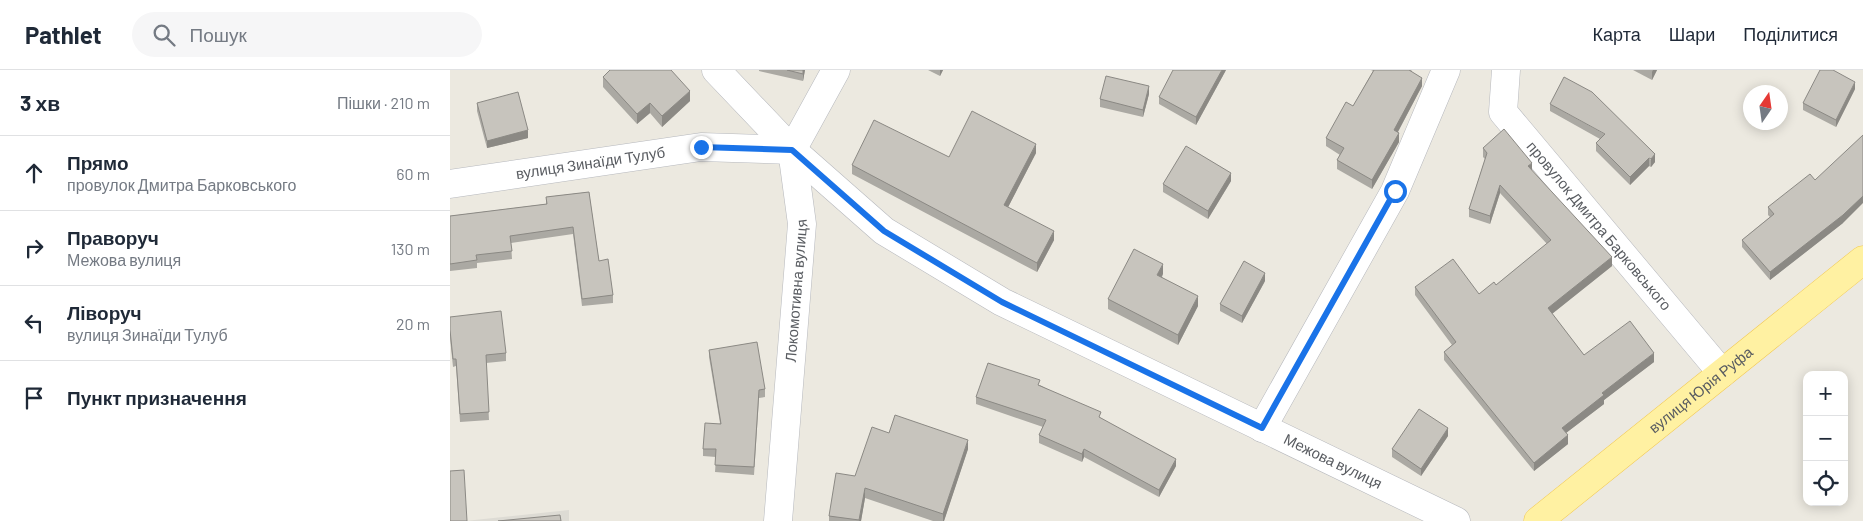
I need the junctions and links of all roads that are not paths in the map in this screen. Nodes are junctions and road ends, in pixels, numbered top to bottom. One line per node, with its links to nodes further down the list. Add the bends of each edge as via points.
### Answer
1 (716, 70): 5 (street, Межова вулиця)
2 (836, 70): 5 (street)
3 (1446, 70): 9 (street, via 1395,191)
4 (1506, 70): 8 (street, провулок Дмитра Барковського, via 1503,112)
5 (792, 150): 6 (street, вулиця Зинаїди Тулуб, via 701,147); 9 (street, Межова вулиця, via 884,231 1002,302); 10 (street, Локомотивна вулиця, via 802,224)
6 (450, 184)
7 (1863, 260): 8 (main road, вулиця Юрія Руфа)
8 (1722, 373): 12 (main road, вулиця Юрія Руфа)
9 (1262, 428): 11 (street, Межова вулиця)
10 (778, 521)
11 (1456, 521)
12 (1538, 521)

